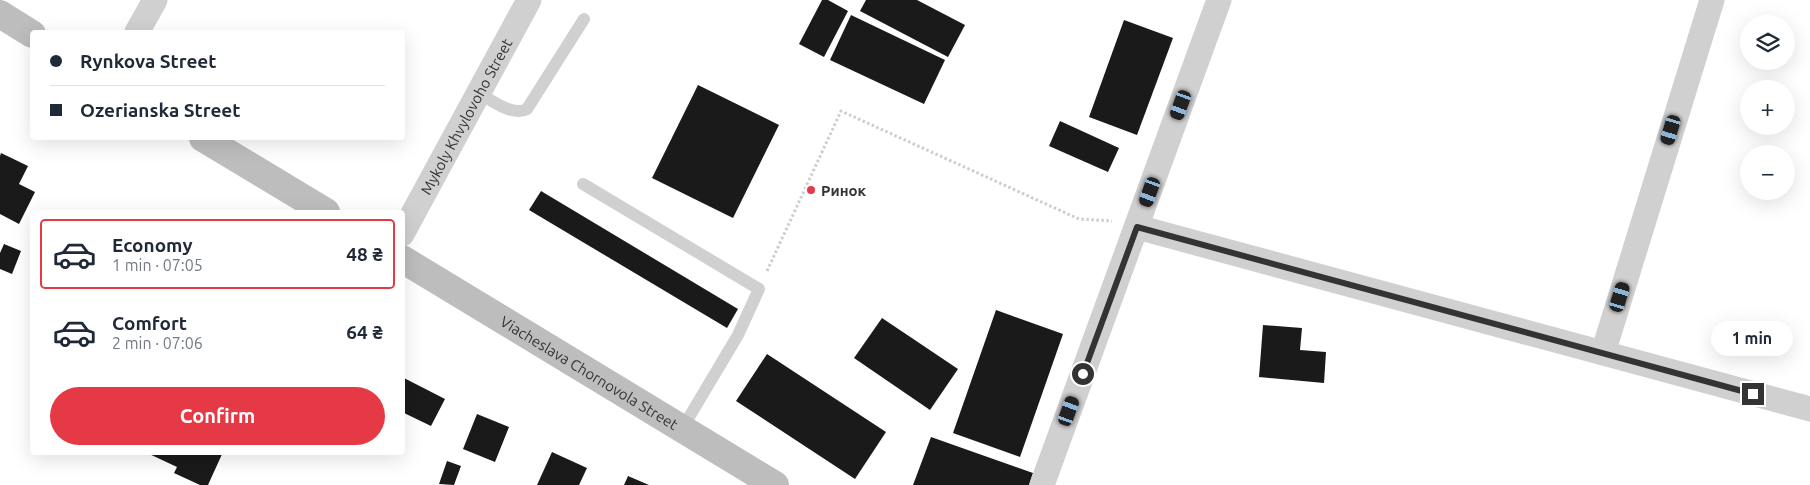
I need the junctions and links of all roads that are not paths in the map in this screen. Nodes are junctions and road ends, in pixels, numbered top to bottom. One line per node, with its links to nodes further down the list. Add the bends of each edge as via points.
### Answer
1 (155, 0): 7 (street)
2 (529, 0): 9 (street, Mykoly Khvylovoho Street)
3 (1219, 0): 13 (street)
4 (1712, 0): 16 (street)
5 (0, 14): 8 (street)
6 (584, 19): 9 (lane, via 522,112 512,111)
7 (137, 30)
8 (30, 33)
9 (479, 93): 14 (street, Mykoly Khvylovoho Street)
10 (206, 140): 12 (street)
11 (584, 184): 18 (lane, via 759,289 738,335)
12 (323, 210)
13 (1137, 227): 16 (street); 20 (street)
14 (405, 229)
15 (405, 261): 18 (street, Viacheslava Chornovola Street)
16 (1602, 353): 17 (street)
17 (1810, 409)
18 (682, 428): 19 (street, Viacheslava Chornovola Street)
19 (775, 485)
20 (1042, 485)

